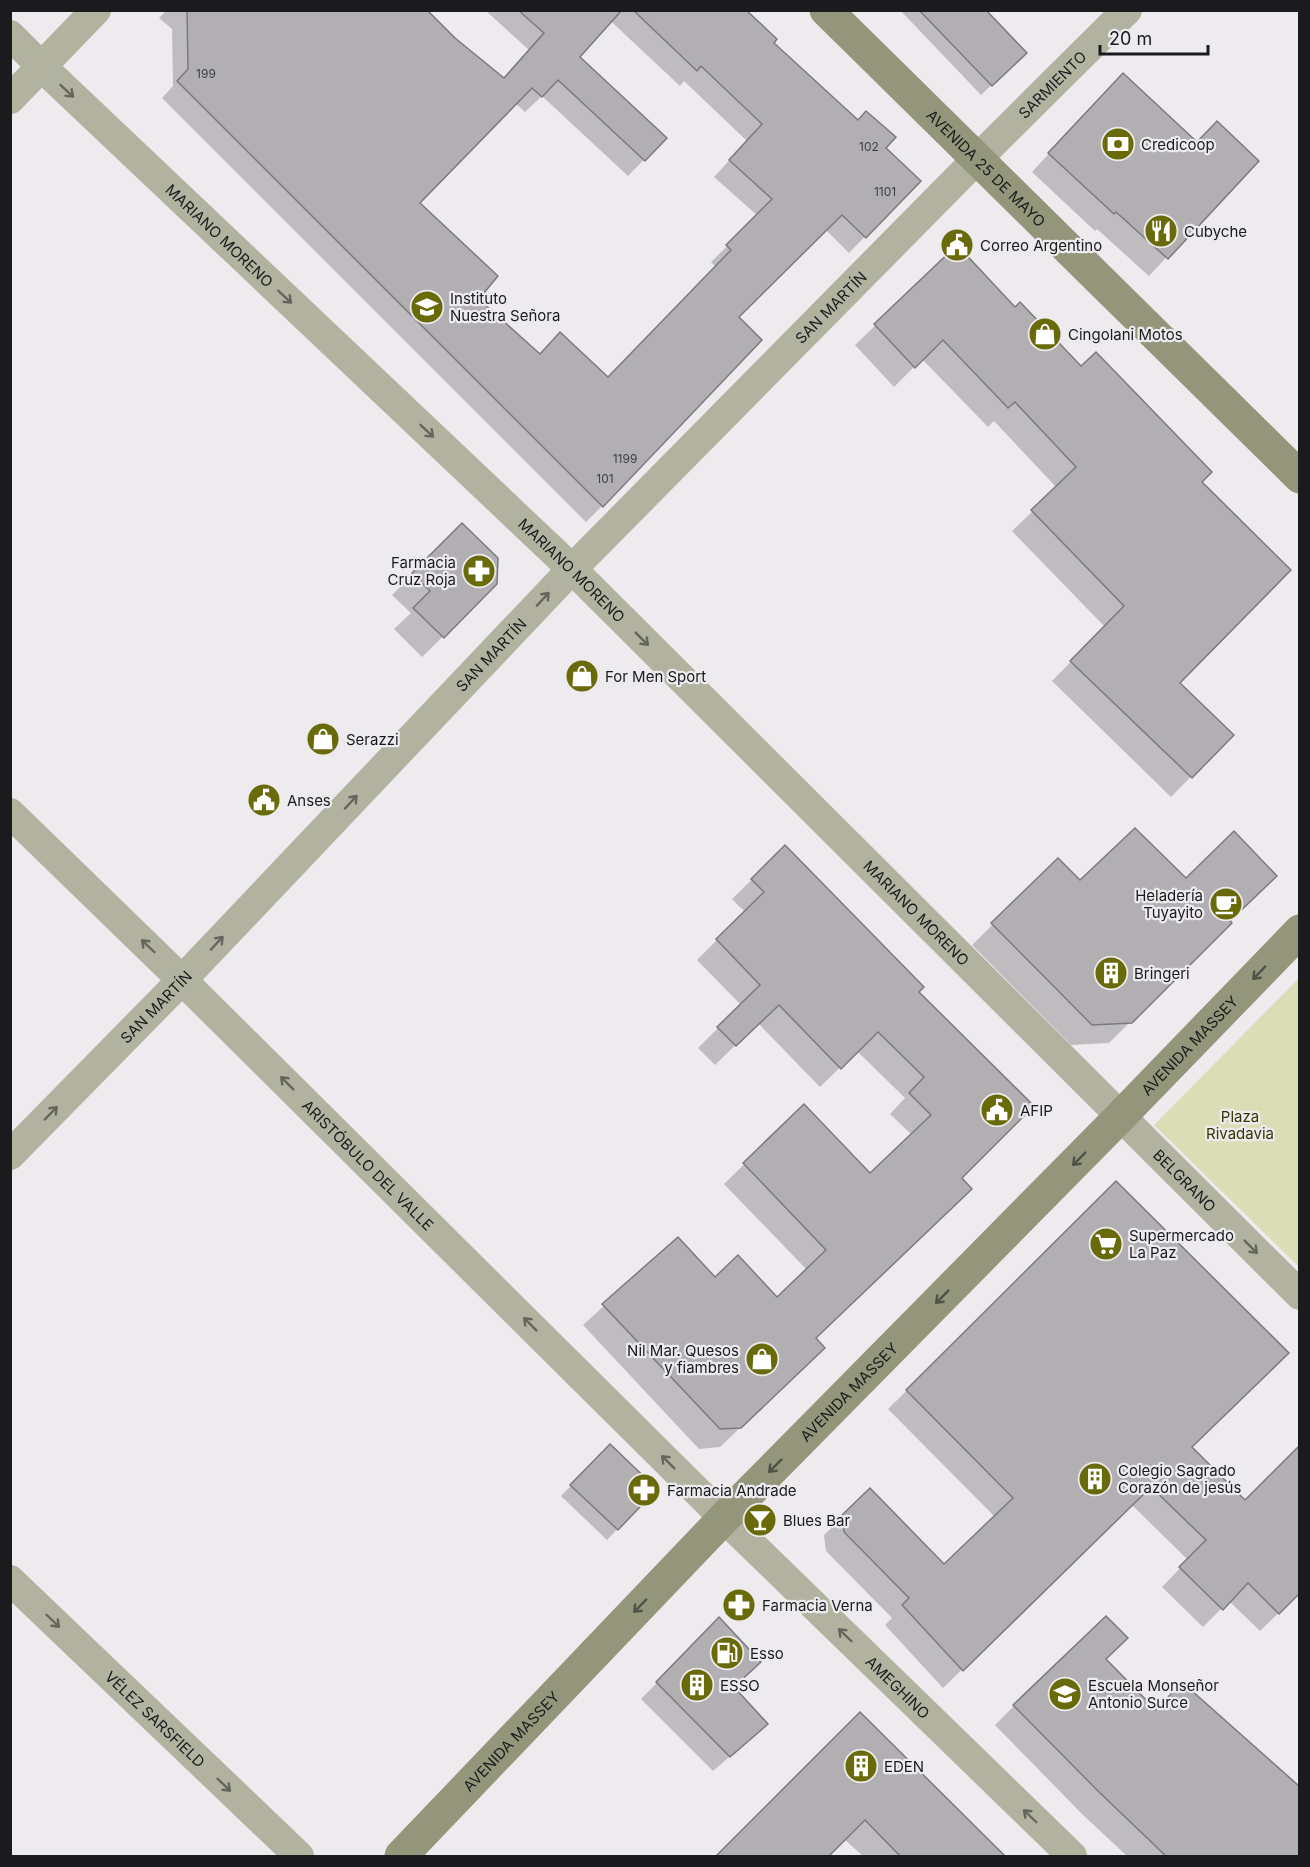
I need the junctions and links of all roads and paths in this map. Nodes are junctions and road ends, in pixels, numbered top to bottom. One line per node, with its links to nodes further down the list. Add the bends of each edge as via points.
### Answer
1 (96, 10): 5 (street)
2 (826, 10): 7 (main road, AVENIDA 25 DE MAYO)
3 (1127, 10): 7 (street, SARMIENTO)
4 (10, 35): 5 (street, MARIANO MORENO)
5 (42, 67): 6 (street); 9 (street, MARIANO MORENO, one-way to 9)
6 (10, 99)
7 (977, 159): 8 (main road, AVENIDA 25 DE MAYO); 9 (street, SAN MARTÍN)
8 (1299, 477)
9 (572, 569): 12 (street, SAN MARTÍN, one-way to 9); 13 (street, MARIANO MORENO, one-way to 13)
10 (10, 813): 12 (street, ARISTÓBULO DEL VALLE, one-way to 10)
11 (1299, 931): 13 (main road, AVENIDA MASSEY, one-way to 13)
12 (182, 980): 14 (street, SAN MARTÍN, one-way to 12); 16 (street, ARISTÓBULO DEL VALLE, one-way to 12)
13 (1120, 1117): 15 (street, BELGRANO, one-way to 15); 16 (main road, AVENIDA MASSEY, one-way to 16)
14 (10, 1155)
15 (1299, 1295)
16 (724, 1518): 19 (main road, AVENIDA MASSEY, one-way to 19); 20 (street, AMEGHINO, one-way to 16)
17 (10, 1580): 18 (street, VÉLEZ SARSFIELD, one-way to 18)
18 (299, 1857)
19 (401, 1857)
20 (1072, 1857)

